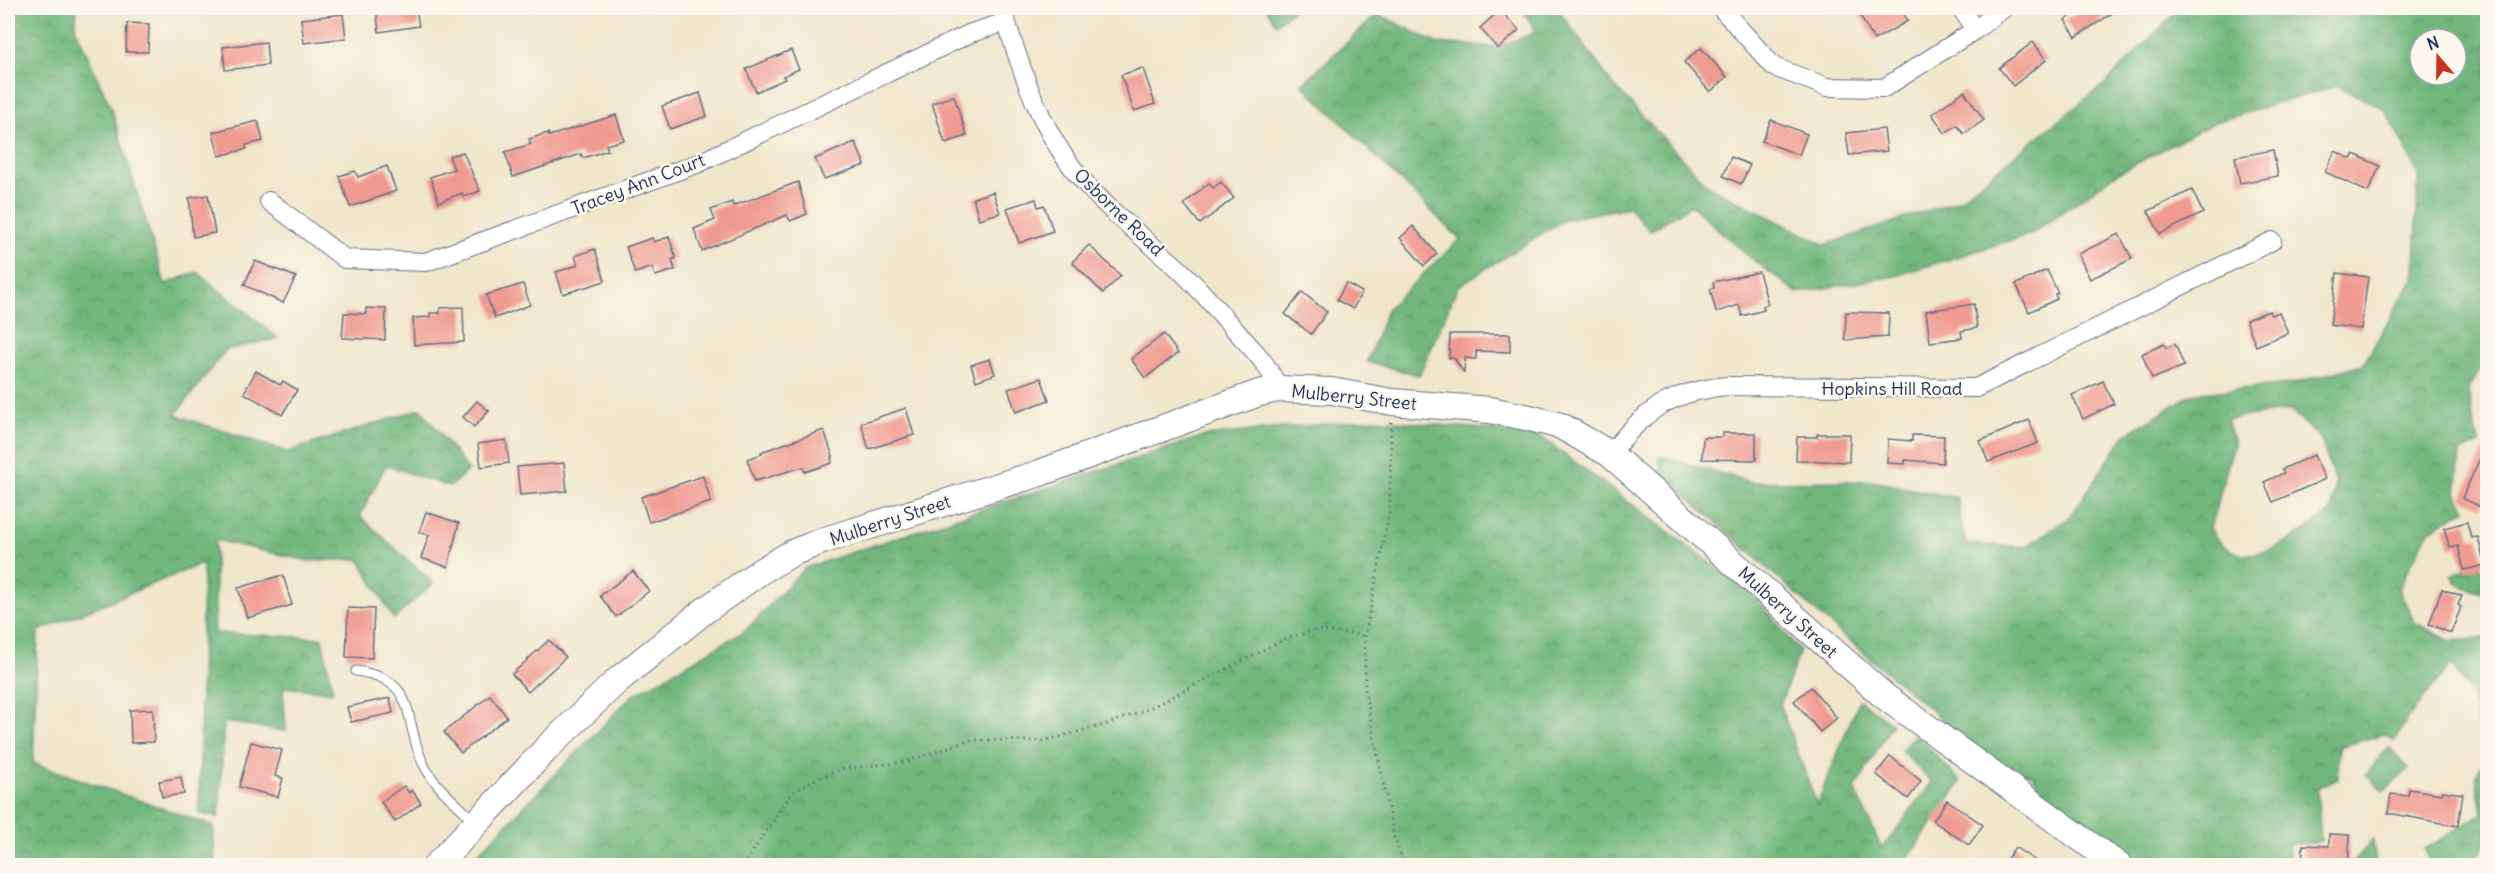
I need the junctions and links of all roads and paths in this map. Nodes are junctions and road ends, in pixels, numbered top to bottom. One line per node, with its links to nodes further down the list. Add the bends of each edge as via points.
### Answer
1 (1721, 8): 5 (street, via 1774,67 1827,87 1884,88)
2 (1961, 8): 5 (street)
3 (2004, 8): 5 (street)
4 (1004, 15): 6 (street, Tracey Ann Court, via 699,163 426,262 345,259); 8 (street, Osborne Road, via 1032,93 1064,158 1102,200 1182,272 1268,367)
5 (1975, 30)
6 (269, 201)
7 (2272, 241): 10 (street, Hopkins Hill Road, via 1976,388 1726,386 1696,390 1645,414)
8 (1278, 389): 9 (street, Mulberry Street, via 1332,391); 13 (street, Mulberry Street, via 1037,474 792,553 704,611 618,680)
9 (1392, 402): 10 (street, Mulberry Street, via 1490,410 1530,418 1561,426); 11 (path, via 1390,509)
10 (1610, 454): 17 (street, Mulberry Street, via 1884,696)
11 (1365, 636): 15 (path, via 1316,630 1287,638 1144,711 1044,741 971,740 905,762 840,770 810,781 791,794); 16 (path, via 1365,692 1394,837)
12 (356, 671): 13 (lane, via 382,676 397,688 424,765)
13 (476, 824): 14 (street, Mulberry Street)
14 (436, 866)
15 (743, 866)
16 (1405, 866)
17 (2119, 866)

